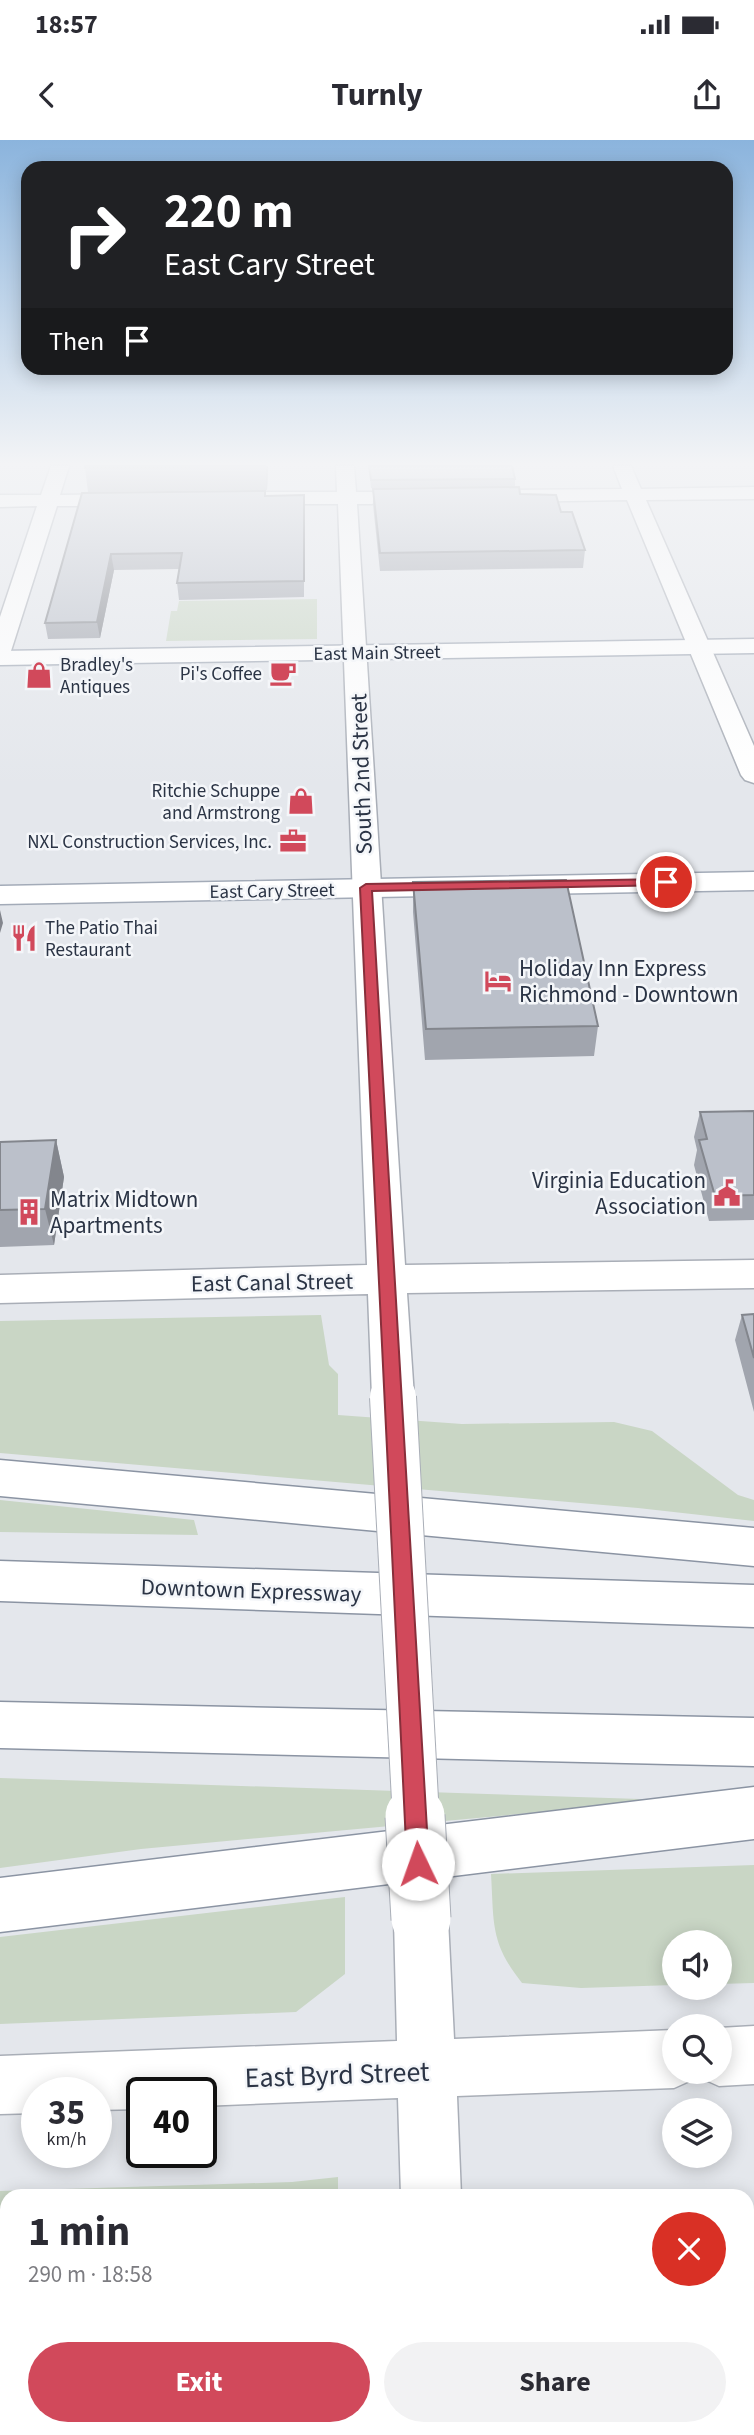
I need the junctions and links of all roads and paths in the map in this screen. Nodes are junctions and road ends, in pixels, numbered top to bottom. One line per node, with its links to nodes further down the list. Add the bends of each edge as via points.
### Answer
1 (25, 573): 6 (main road)
2 (351, 573): 7 (main road, South 2nd Street)
3 (668, 573): 5 (main road)
4 (754, 646): 5 (main road, East Main Street)
5 (700, 647): 7 (main road, East Main Street); 9 (main road)
6 (0, 651)
7 (357, 652): 8 (main road, East Main Street); 11 (main road, South 2nd Street)
8 (0, 658)
9 (754, 775)
10 (754, 881): 11 (main road, East Cary Street)
11 (366, 888): 12 (main road, East Cary Street); 14 (main road, South 2nd Street)
12 (0, 895)
13 (754, 1274): 14 (main road, East Canal Street)
14 (386, 1280): 15 (main road, East Canal Street); 27 (main road, South 2nd Street, bridge, via 421,1919)
15 (0, 1289)
16 (0, 1478): 17 (main road)
17 (754, 1548)
18 (0, 1581): 19 (main road, Downtown Expressway)
19 (754, 1606)
20 (0, 1725): 21 (main road)
21 (754, 1742)
22 (754, 1813): 23 (main road)
23 (0, 1905)
24 (754, 2055): 25 (main road)
25 (732, 2056)
26 (662, 2060): 27 (main road, East Byrd Street)
27 (424, 2071): 28 (main road, East Byrd Street); 29 (main road, South 2nd Street)
28 (0, 2085)
29 (431, 2189)

